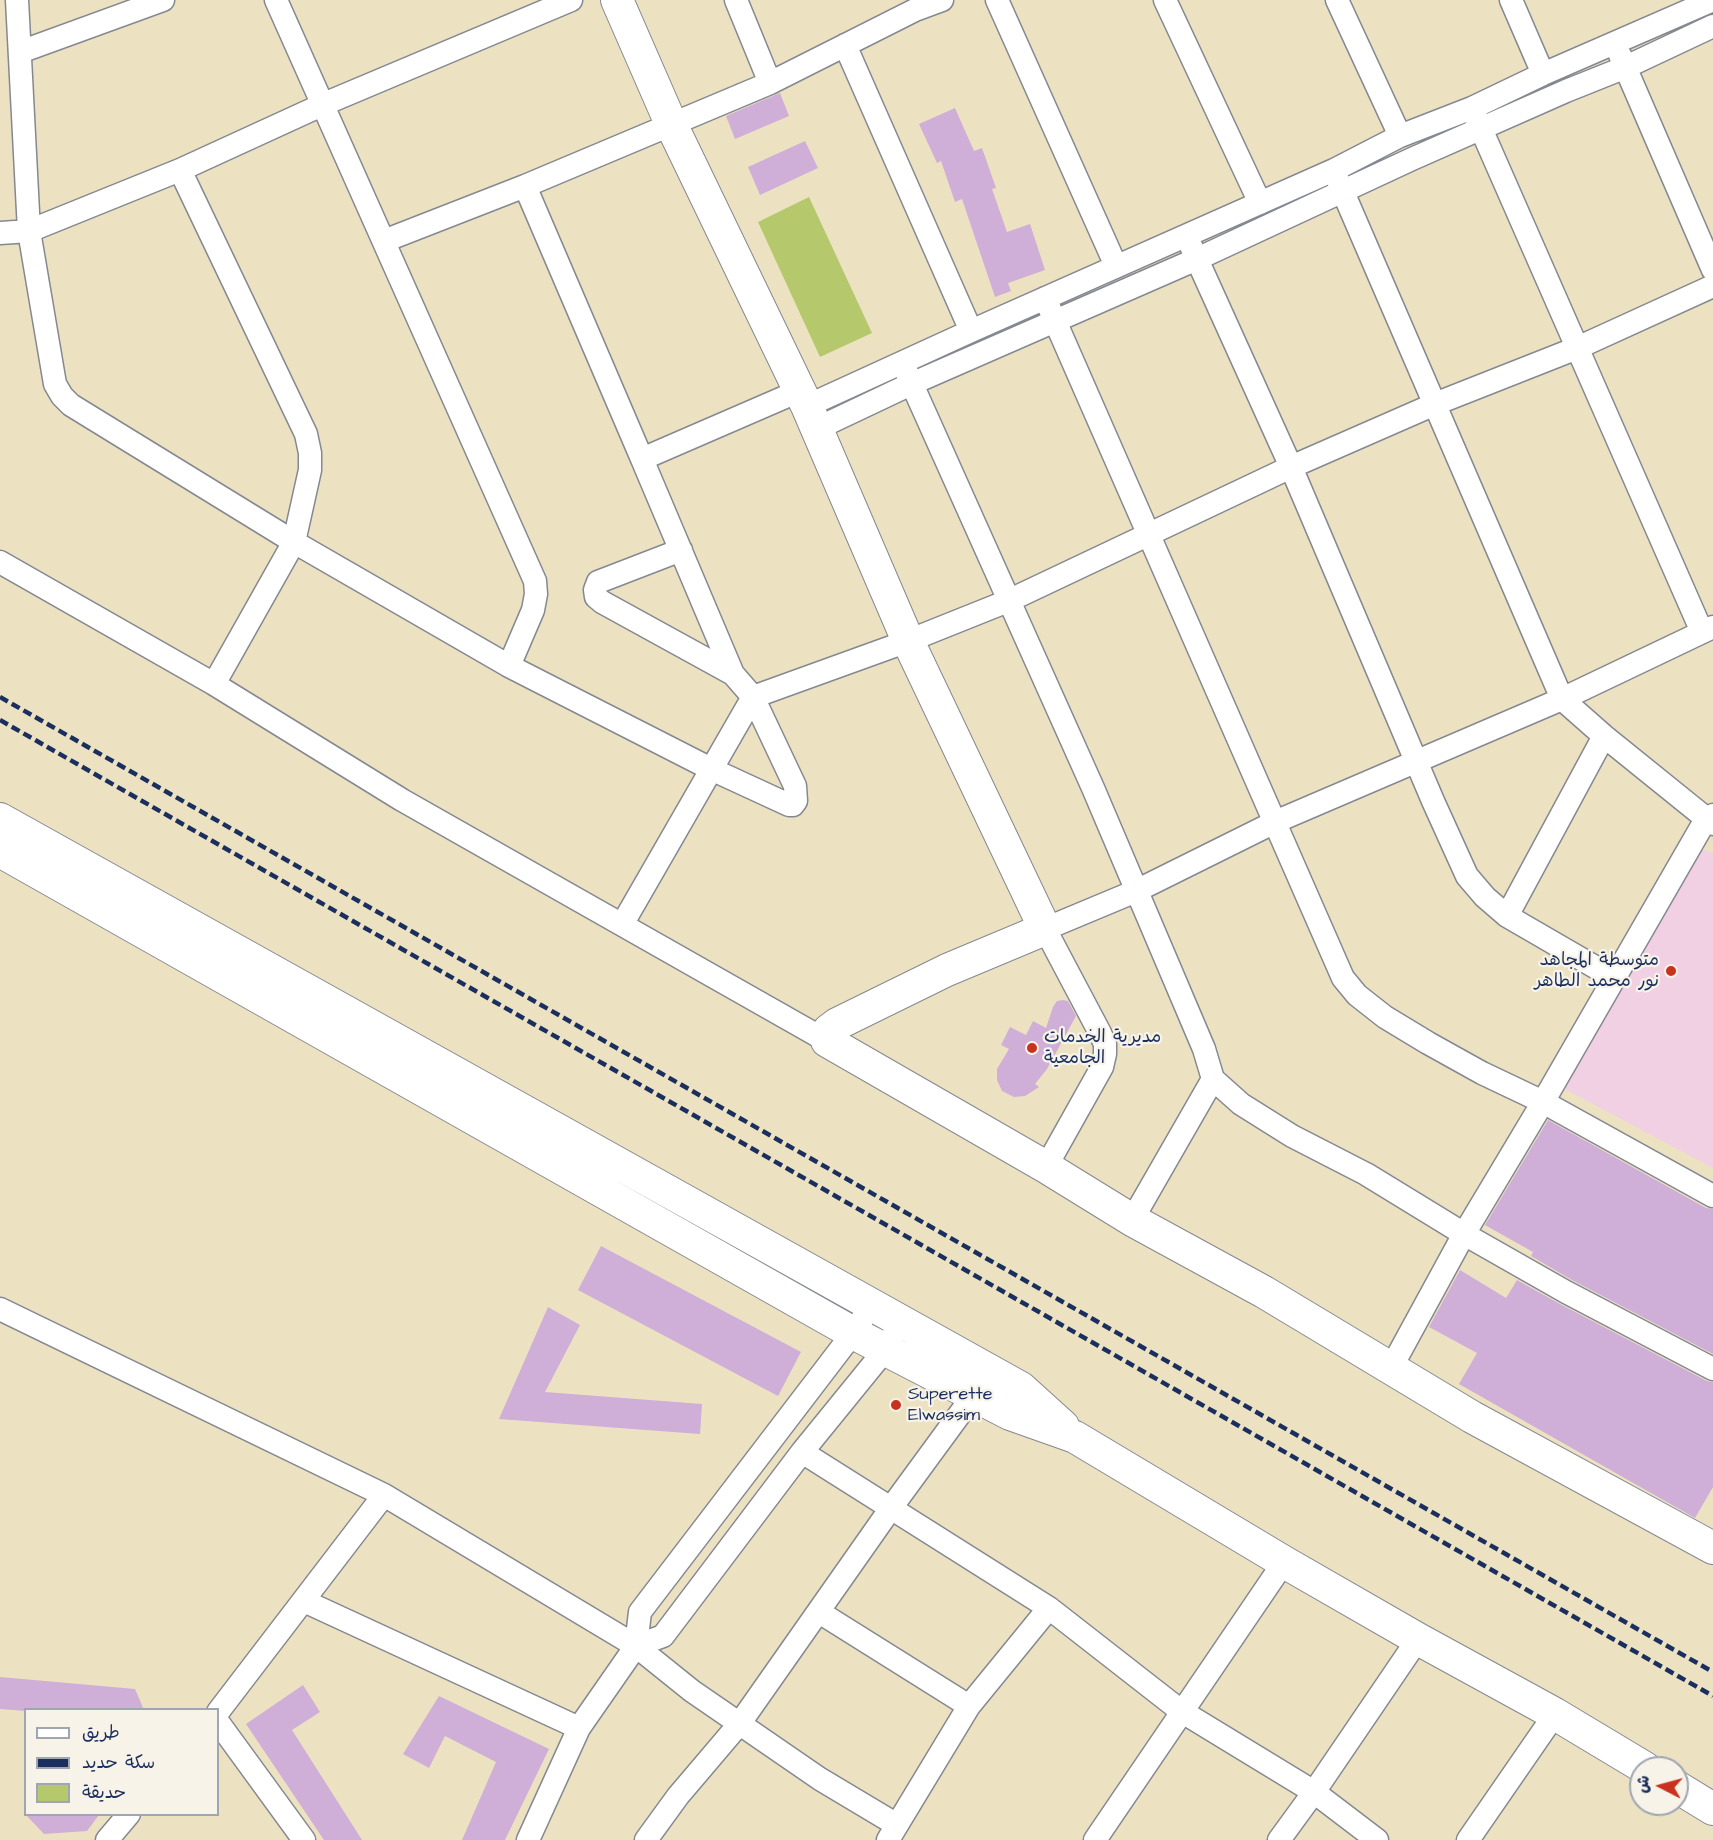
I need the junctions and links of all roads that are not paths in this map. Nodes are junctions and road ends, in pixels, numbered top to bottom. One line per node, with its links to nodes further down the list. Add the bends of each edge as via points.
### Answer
1 (17, 0): 17 (street)
2 (163, 0): 17 (street)
3 (276, 0): 21 (street)
4 (571, 0): 21 (street)
5 (617, 0): 23 (street)
6 (736, 0): 20 (street)
7 (942, 0): 13 (street)
8 (996, 0): 35 (street)
9 (1165, 0): 29 (street)
10 (1337, 0): 25 (street)
11 (1511, 0): 19 (street)
12 (1713, 0): 15 (street)
13 (913, 5): 16 (street)
14 (1713, 26): 18 (street)
15 (1614, 42): 18 (street); 19 (street)
16 (845, 45): 20 (street); 40 (street)
17 (20, 52): 30 (street)
18 (1626, 67): 24 (street); 36 (street)
19 (1543, 74): 22 (street)
20 (771, 83): 23 (street)
21 (324, 104): 26 (street); 33 (street)
22 (1472, 108): 24 (street); 25 (street)
23 (672, 126): 28 (street); 44 (street)
24 (1481, 129): 27 (street); 41 (street)
25 (1400, 136): 27 (street)
26 (180, 170): 30 (street); 48 (street, via 306,434 310,470)
27 (1338, 180): 29 (street); 34 (street); 43 (street)
28 (525, 186): 33 (street); 45 (street)
29 (1260, 203): 32 (street)
30 (29, 231): 31 (street); 48 (street, via 55,384 62,396)
31 (0, 233)
32 (1186, 234): 34 (street); 35 (street)
33 (384, 241): 54 (street, via 535,581 533,610)
34 (1197, 259): 39 (street); 46 (street)
35 (1116, 266): 38 (street)
36 (1713, 270)
37 (1713, 286): 41 (street)
38 (1045, 298): 39 (street); 40 (street)
39 (1056, 321): 42 (street); 47 (street)
40 (971, 331): 42 (street)
41 (1577, 348): 43 (street); 52 (street)
42 (907, 374): 44 (street); 51 (street)
43 (1435, 404): 46 (street); 58 (street)
44 (807, 409): 45 (street); 53 (street)
45 (642, 459): 49 (street)
46 (1291, 467): 47 (street); 60 (street)
47 (1150, 534): 51 (street); 64 (street)
48 (294, 542): 54 (street); 56 (street)
49 (681, 550): 55 (street); 55 (street, via 598,582 596,597)
50 (0, 563): 56 (street)
51 (1008, 601): 53 (street); 66 (street)
52 (1708, 629): 58 (street)
53 (908, 641): 57 (street); 69 (street)
54 (509, 666): 61 (street)
55 (733, 674): 57 (street)
56 (214, 684): 68 (street, via 402,800)
57 (753, 697): 61 (street); 61 (street, via 795,786 796,801 793,805 784,803)
58 (1562, 699): 59 (street); 60 (street)
59 (1604, 736): 63 (street); 67 (street)
60 (1417, 761): 64 (street); 67 (street, via 1467,876)
61 (711, 769): 68 (street)
62 (0, 819): 78 (street)
63 (1711, 820): 70 (street)
64 (1275, 822): 66 (street); 73 (street, via 1333,958 1356,995 1428,1043)
65 (0, 851): 81 (street)
66 (1136, 891): 69 (street); 72 (street, via 1204,1049)
67 (1507, 916): 70 (street)
68 (623, 923): 71 (street)
69 (1045, 929): 71 (street, via 947,970 837,1024); 74 (street, via 1100,1033 1106,1054)
70 (1614, 978): 73 (street)
71 (827, 1041): 74 (street)
72 (1213, 1080): 76 (street); 77 (street, via 1241,1104 1292,1136 1366,1174)
73 (1543, 1102): 75 (street); 77 (street)
74 (1046, 1167): 76 (street)
75 (1713, 1196)
76 (1131, 1220): 83 (street, via 1264,1292)
77 (1464, 1234): 83 (street); 84 (street)
78 (871, 1306): 80 (street); 81 (street)
79 (0, 1309): 88 (street)
80 (901, 1321): 82 (street); 86 (street, via 1021,1388)
81 (853, 1334): 82 (street); 96 (street, via 640,1612)
82 (885, 1350): 85 (street); 87 (street)
83 (1390, 1368): 90 (street, via 1472,1417)
84 (1713, 1368)
85 (973, 1396): 86 (street); 89 (street)
86 (1075, 1437): 91 (street)
87 (801, 1452): 89 (street); 96 (street, via 663,1636)
88 (384, 1495): 92 (street); 96 (street)
89 (891, 1508): 93 (street); 94 (street)
90 (1710, 1540)
91 (1284, 1562): 95 (street); 99 (street)
92 (304, 1601): 98 (street); 103 (street)
93 (1049, 1608): 97 (street); 99 (street)
94 (819, 1612): 97 (street); 102 (street)
95 (1418, 1639): 100 (street); 105 (street)
96 (636, 1646): 102 (street); 103 (street)
97 (969, 1706): 109 (street)
98 (219, 1711)
99 (1181, 1711): 105 (street); 115 (street)
100 (1555, 1714): 104 (street); 110 (street)
101 (219, 1723): 112 (street)
102 (740, 1723): 109 (street); 114 (street)
103 (579, 1728): 113 (street)
104 (1629, 1758)
105 (1314, 1792): 116 (street); 117 (street)
106 (1689, 1794): 107 (street)
107 (1713, 1809)
108 (128, 1816): 111 (street)
109 (893, 1833)
110 (1474, 1838)
111 (107, 1840)
112 (304, 1840)
113 (528, 1840)
114 (646, 1840)
115 (1095, 1840)
116 (1279, 1840)
117 (1377, 1840)

